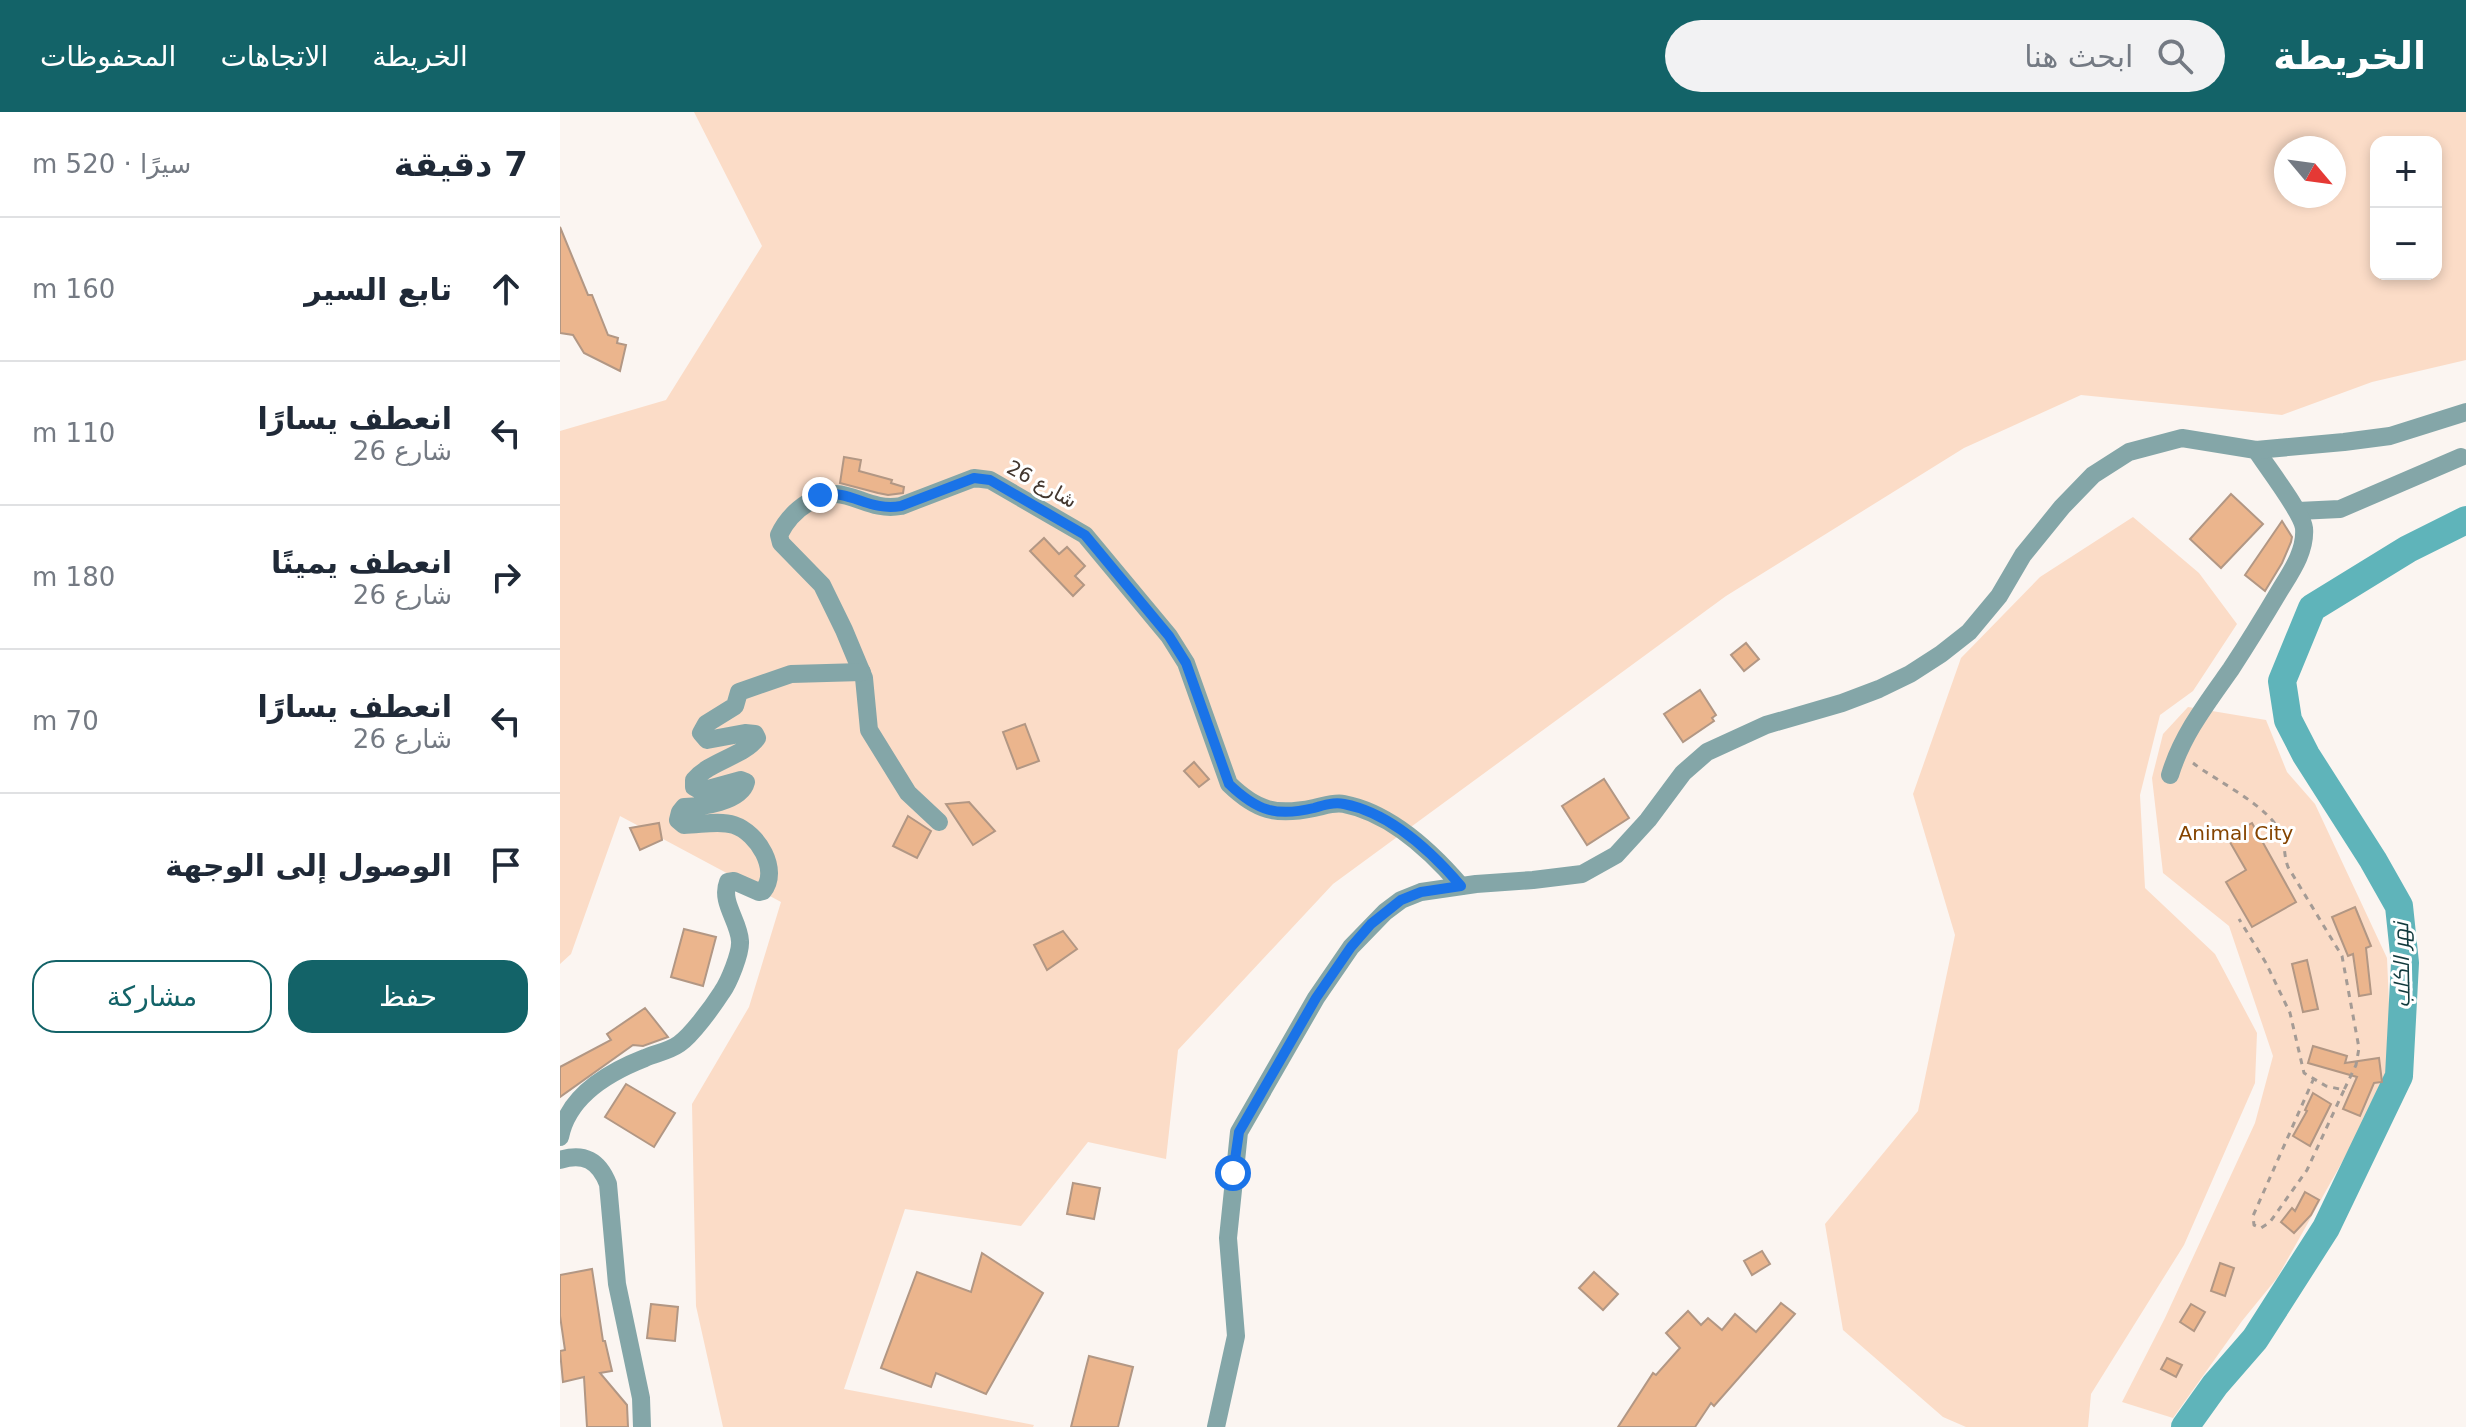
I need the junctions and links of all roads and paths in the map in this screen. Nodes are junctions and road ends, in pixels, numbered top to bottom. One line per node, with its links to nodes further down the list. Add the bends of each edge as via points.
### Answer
1 (2466, 412): 2 (street, via 2390,436)
2 (2256, 450): 4 (street); 9 (street, via 2182,438 2129,452 2093,475 2062,507 2023,555 1999,596 1969,632 1941,654 1879,689 1766,725 1707,752 1683,773 1616,855 1582,874)
3 (2461, 457): 4 (street, via 2340,509)
4 (2298, 511): 6 (street, via 2304,527 2298,559)
5 (862, 672): 8 (street, شارع 26, via 869,730 908,793); 9 (street, شارع 26, via 822,585 783,548 782,528 820,495 835,492 889,508 974,478 990,480 1085,535 1169,636 1186,663 1229,784 1237,792 1279,813 1331,804 1362,810 1391,823); 13 (street, via 791,674 766,681 739,692 735,706 704,727 701,733 707,740 745,733 757,738 702,771 694,787 701,791 741,780 745,787 706,807 684,807 678,820 684,825 734,825 744,831 769,864 768,884 759,892 728,882 726,896 741,941 724,990 694,1028 680,1044 611,1072 570,1109)
6 (2177, 751): 7 (street); 12 (path, via 2271,821 2282,835 2288,867 2342,956 2359,1048)
7 (2170, 775)
8 (939, 822)
9 (1461, 886): 16 (street, via 1401,900 1371,924 1316,998 1239,1132 1228,1238 1236,1336)
10 (2239, 919): 11 (path, via 2290,1013 2304,1073)
11 (2314, 1078): 12 (path); 12 (path, via 2253,1216 2254,1225 2261,1228 2307,1170)
12 (2344, 1090)
13 (560, 1137)
14 (560, 1160): 15 (street, via 591,1158 608,1184 617,1284 641,1398)
15 (642, 1427)
16 (1216, 1427)

